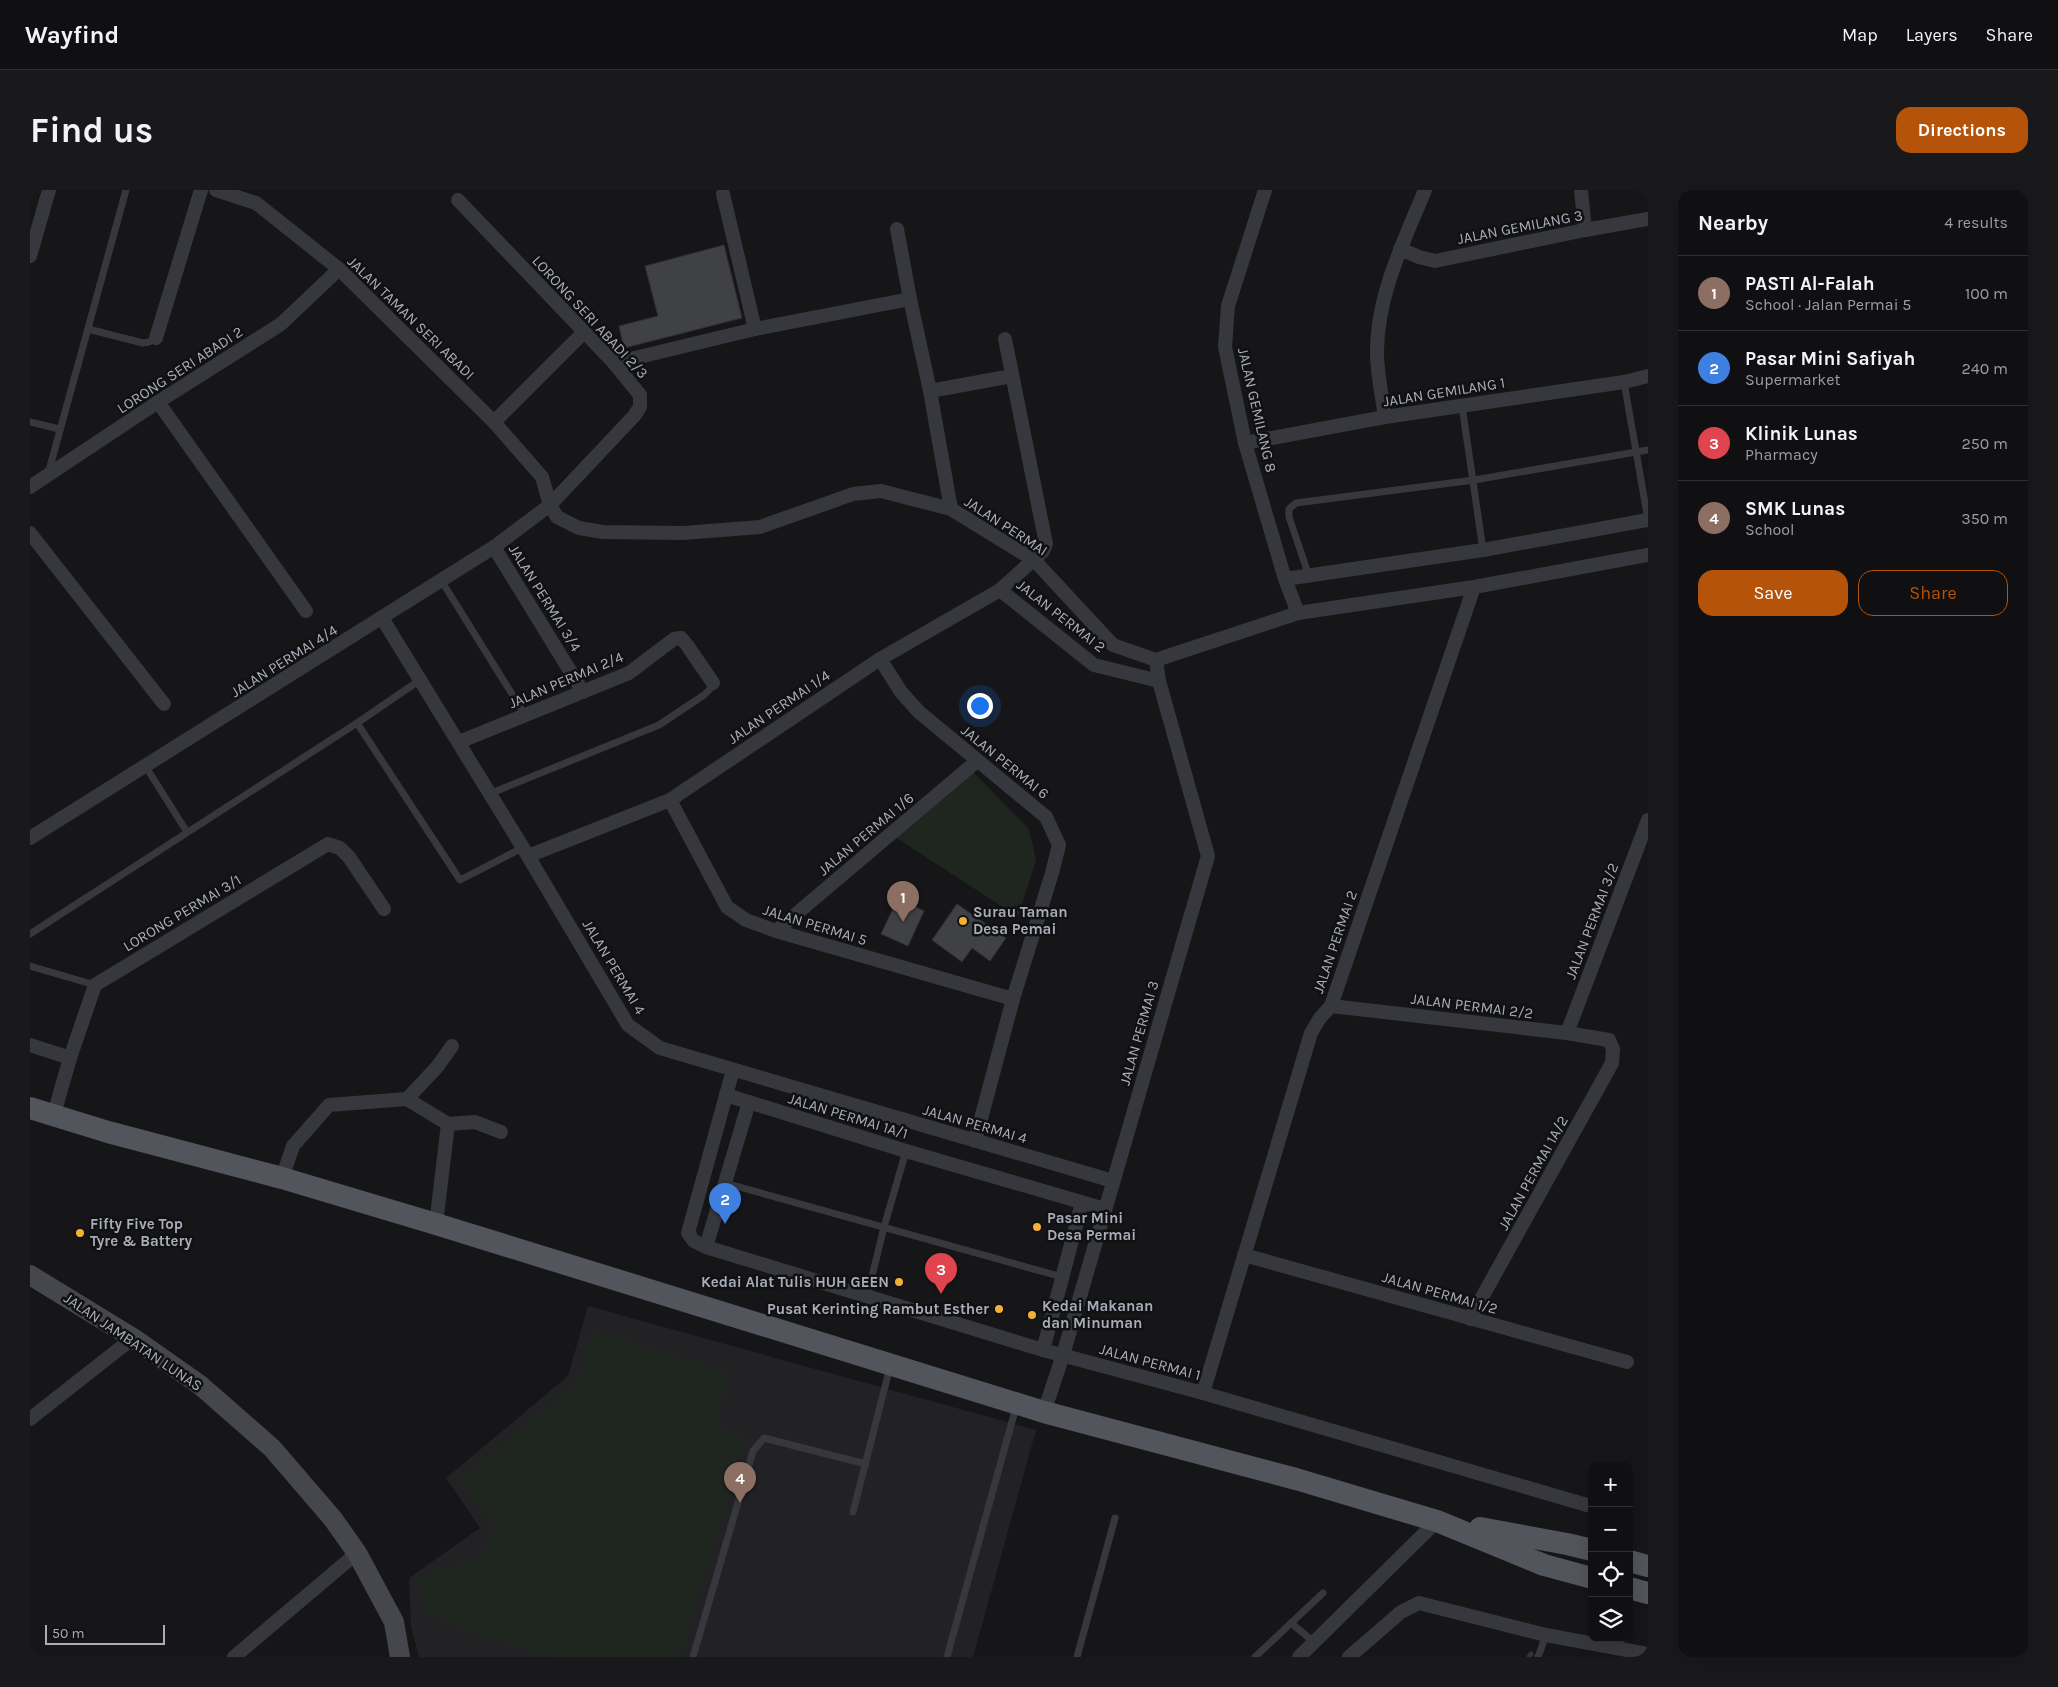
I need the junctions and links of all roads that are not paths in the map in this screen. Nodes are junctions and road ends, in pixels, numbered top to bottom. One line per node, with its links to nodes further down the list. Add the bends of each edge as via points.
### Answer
1 (49, 190): 14 (street)
2 (126, 190): 18 (lane)
3 (201, 190): 20 (street)
4 (216, 190): 15 (street, JALAN TAMAN SERI ABADI, via 256,203)
5 (1265, 190): 33 (street, JALAN GEMILANG 8, via 1228,306 1225,347)
6 (1425, 190): 13 (street)
7 (1581, 190): 12 (street)
8 (724, 194): 17 (street)
9 (458, 200): 19 (street, LORONG SERI ABADI 2/3)
10 (1648, 219): 12 (street, JALAN GEMILANG 3)
11 (896, 228): 16 (street)
12 (1585, 230): 13 (street, JALAN GEMILANG 3, via 1435,261)
13 (1400, 249): 29 (street, via 1382,305 1377,352)
14 (30, 256)
15 (339, 269): 27 (street, LORONG SERI ABADI 2, via 281,324); 31 (street, JALAN TAMAN SERI ABADI)
16 (910, 299): 17 (street); 26 (street)
17 (755, 328): 22 (street)
18 (88, 329): 20 (lane, via 143,342); 32 (lane)
19 (584, 332): 22 (street, LORONG SERI ABADI 2/3); 31 (street)
20 (156, 338)
21 (1005, 339): 23 (street)
22 (614, 363): 39 (street, LORONG SERI ABADI 2/3, via 640,396 640,407)
23 (1012, 376): 26 (street); 46 (street, via 1046,544)
24 (1648, 376): 25 (street, JALAN GEMILANG 1)
25 (1624, 382): 28 (street, JALAN GEMILANG 1); 35 (lane)
26 (930, 391): 40 (street)
27 (158, 402): 36 (street, LORONG SERI ABADI 2); 52 (street)
28 (1462, 406): 29 (street, JALAN GEMILANG 1); 37 (lane)
29 (1385, 417): 33 (street, JALAN GEMILANG 1)
30 (30, 422): 32 (lane)
31 (494, 422): 39 (street, JALAN TAMAN SERI ABADI, via 542,477)
32 (60, 429): 36 (lane)
33 (1245, 443): 48 (street, JALAN GEMILANG 8)
34 (1648, 450): 35 (lane)
35 (1636, 453): 37 (lane); 41 (lane)
36 (48, 475): 38 (street, LORONG SERI ABADI 2)
37 (1474, 480): 44 (lane); 47 (lane, via 1296,503 1290,509 1289,517)
38 (30, 488)
39 (550, 505): 40 (street, JALAN PERMAI, via 557,517 579,528 603,532 682,532 760,527 853,494 880,490); 43 (street, JALAN PERMAI 4/4)
40 (951, 509): 46 (street, JALAN PERMAI)
41 (1648, 520): 44 (street)
42 (30, 533): 61 (street)
43 (494, 547): 49 (street, JALAN PERMAI 4/4); 60 (street, JALAN PERMAI 3/4)
44 (1483, 550): 47 (street)
45 (1648, 555): 50 (street)
46 (1034, 560): 51 (street, JALAN PERMAI 1/4); 56 (street, JALAN PERMAI, via 1113,645)
47 (1309, 576): 48 (street)
48 (1285, 579): 53 (street, JALAN GEMILANG 8)
49 (441, 580): 54 (street, JALAN PERMAI 4/4); 62 (lane)
50 (1474, 587): 53 (street); 79 (street, JALAN PERMAI 2)
51 (1000, 590): 55 (street, JALAN PERMAI 1/4); 58 (street, JALAN PERMAI 2, via 1094,665)
52 (306, 610)
53 (1298, 613): 56 (street)
54 (382, 618): 57 (street, JALAN PERMAI 4); 66 (street, JALAN PERMAI 4/4)
55 (880, 659): 65 (street, JALAN PERMAI 6, via 901,692 919,712); 68 (street, JALAN PERMAI 1/4)
56 (1156, 660): 58 (street, JALAN PERMAI 3)
57 (421, 679): 63 (lane); 64 (street, JALAN PERMAI 4)
58 (1160, 681): 96 (street, JALAN PERMAI 3, via 1208,856)
59 (713, 683): 60 (street, JALAN PERMAI 2/4, via 681,638 674,639 629,673); 67 (lane, via 704,695 659,725)
60 (583, 692): 62 (street, JALAN PERMAI 2/4)
61 (164, 704)
62 (525, 715): 64 (street, JALAN PERMAI 2/4)
63 (358, 723): 70 (lane); 72 (lane, via 460,880)
64 (459, 742): 67 (street, JALAN PERMAI 4)
65 (977, 761): 74 (street, JALAN PERMAI 1/6); 78 (street, JALAN PERMAI 6, via 1046,817 1059,844)
66 (146, 767): 70 (lane); 71 (street, JALAN PERMAI 4/4)
67 (489, 794): 72 (street, JALAN PERMAI 4)
68 (670, 800): 72 (street, JALAN PERMAI 1/4); 74 (street, JALAN PERMAI 5, via 727,907 746,920)
69 (1648, 820): 80 (street, JALAN PERMAI 3/2)
70 (188, 832): 75 (lane)
71 (30, 838)
72 (525, 852): 85 (street, JALAN PERMAI 4, via 628,1025 660,1048)
73 (384, 908): 77 (street, LORONG PERMAI 3/1, via 350,857 340,848 328,844)
74 (776, 932): 78 (street, JALAN PERMAI 5)
75 (30, 934)
76 (30, 966): 77 (lane)
77 (95, 985): 84 (street)
78 (1014, 999): 93 (street, JALAN PERMAI 6)
79 (1331, 1006): 80 (street, JALAN PERMAI 2/2); 103 (street, JALAN PERMAI 2, via 1311,1033)
80 (1567, 1033): 81 (street, JALAN PERMAI 2/2)
81 (1609, 1040): 107 (street, JALAN PERMAI 1A/2, via 1614,1049 1612,1063)
82 (30, 1045): 84 (street)
83 (452, 1046): 87 (street)
84 (70, 1058): 90 (street)
85 (733, 1070): 86 (street); 93 (street, JALAN PERMAI 4)
86 (726, 1095): 88 (street, JALAN PERMAI 1A/1); 102 (street, via 688,1233 694,1241)
87 (408, 1099): 91 (street); 95 (street, via 329,1105 293,1146)
88 (749, 1102): 94 (street, JALAN PERMAI 1A/1); 97 (street)
89 (30, 1108): 90 (main road)
90 (54, 1114): 95 (main road, via 108,1132)
91 (448, 1124): 92 (street, via 475,1122); 100 (street)
92 (501, 1132)
93 (976, 1141): 96 (street, JALAN PERMAI 4)
94 (906, 1151): 98 (street, JALAN PERMAI 1A/1); 101 (lane)
95 (282, 1178): 100 (main road)
96 (1113, 1181): 99 (street, JALAN PERMAI 3)
97 (725, 1183): 101 (lane); 102 (street)
98 (1082, 1203): 99 (street, JALAN PERMAI 1A/1); 105 (street)
99 (1106, 1209): 110 (street, JALAN PERMAI 3)
100 (436, 1224): 112 (main road)
101 (884, 1227): 105 (lane); 106 (lane)
102 (706, 1247): 106 (street, JALAN PERMAI 1)
103 (1244, 1255): 107 (street, JALAN PERMAI 1/2); 113 (street, JALAN PERMAI 2)
104 (30, 1275): 108 (main road, JALAN JAMBATAN LUNAS)
105 (1062, 1277): 109 (street)
106 (867, 1297): 109 (street, JALAN PERMAI 1)
107 (1470, 1319): 111 (street, JALAN PERMAI 1/2)
108 (133, 1338): 116 (street); 123 (main road, JALAN JAMBATAN LUNAS, via 200,1385 272,1448 333,1519)
109 (1043, 1350): 110 (street, JALAN PERMAI 1)
110 (1063, 1355): 113 (street, JALAN PERMAI 1); 115 (street, JALAN PERMAI 3)
111 (1627, 1362)
112 (891, 1365): 114 (main road); 117 (lane)
113 (1203, 1393): 118 (street, JALAN PERMAI 1)
114 (1017, 1404): 115 (main road); 137 (lane)
115 (1044, 1412): 121 (main road, via 1296,1479)
116 (30, 1419)
117 (866, 1464): 119 (lane); 136 (lane, via 764,1438 758,1443)
118 (1587, 1505)
119 (853, 1512)
120 (1115, 1518): 138 (lane)
121 (1437, 1521): 122 (main road); 126 (main road, via 1544,1565); 132 (street)
122 (1588, 1549)
123 (357, 1553): 134 (street); 135 (main road, JALAN JAMBATAN LUNAS, via 394,1622)
124 (1633, 1562): 125 (main road)
125 (1648, 1566)
126 (1588, 1577)
127 (1633, 1589): 129 (main road)
128 (1323, 1593): 130 (lane)
129 (1648, 1593)
130 (1291, 1623): 132 (lane); 139 (lane)
131 (1546, 1635): 133 (street); 141 (street, via 1419,1603 1401,1612); 142 (lane)
132 (1314, 1642): 140 (street)
133 (1648, 1654)
134 (234, 1657)
135 (400, 1657)
136 (693, 1657)
137 (947, 1657)
138 (1077, 1657)
139 (1255, 1657)
140 (1299, 1657)
141 (1349, 1657)
142 (1538, 1657)

